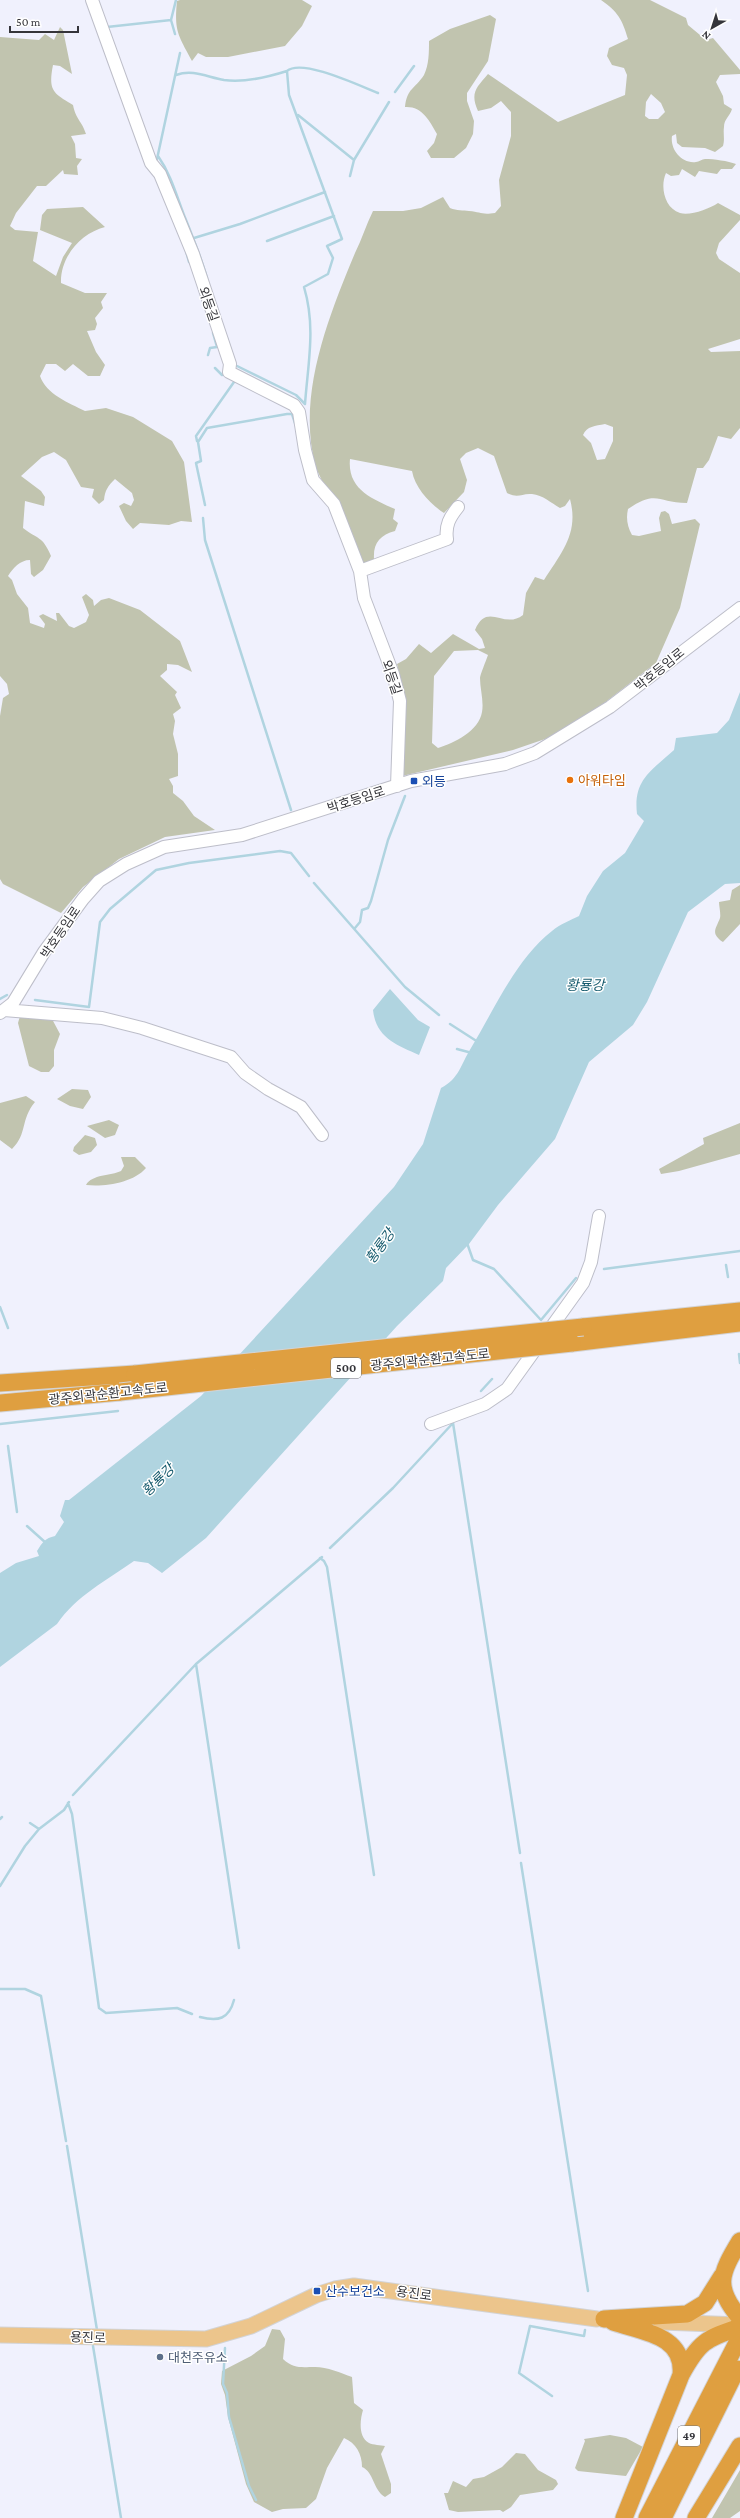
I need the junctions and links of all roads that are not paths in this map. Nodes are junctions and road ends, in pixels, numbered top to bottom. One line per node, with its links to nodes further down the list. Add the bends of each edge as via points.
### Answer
1 (92, 0): 3 (street, 외등길, via 151,163 160,174 192,254 230,364 229,372 294,405 299,412 313,480 334,504)
2 (458, 506): 3 (street, via 448,519 447,539)
3 (360, 571): 5 (street, 외등길, via 364,598 393,674 400,701)
4 (740, 608): 5 (street, 박호등임로, via 610,707 535,753 504,764 411,781)
5 (397, 786): 6 (street, 박호등임로, via 242,835 164,847 126,864 100,882 83,899 44,952 14,1003)
6 (2, 1012): 7 (street, via 102,1018 142,1028 231,1057 245,1073 301,1107)
7 (322, 1135)
8 (599, 1216): 13 (street, via 583,1283 508,1389 485,1404)
9 (740, 1311): 11 (highway, 광주외곽순환고속도로 / 500, bridge, via 135,1374)
10 (740, 1323): 12 (highway, 광주외곽순환고속도로 / 500, bridge, via 572,1344)
11 (0, 1383)
12 (0, 1403)
13 (431, 1424)
14 (740, 2241): 15 (highway)
15 (722, 2276): 16 (highway, via 723,2292); 17 (highway, via 705,2303 687,2314)
16 (740, 2318)
17 (601, 2319): 18 (main road, 용진로); 19 (main road, 용진로, via 354,2286 322,2293 252,2326 206,2339); 22 (highway, via 664,2338 679,2356 682,2363)
18 (740, 2326): 22 (highway, via 709,2338 691,2357)
19 (0, 2334)
20 (740, 2337): 21 (highway, 49)
21 (736, 2358): 25 (highway, 49); 26 (highway, 49)
22 (681, 2376): 24 (highway)
23 (740, 2446): 27 (highway)
24 (624, 2518)
25 (646, 2518)
26 (663, 2518)
27 (696, 2518)

